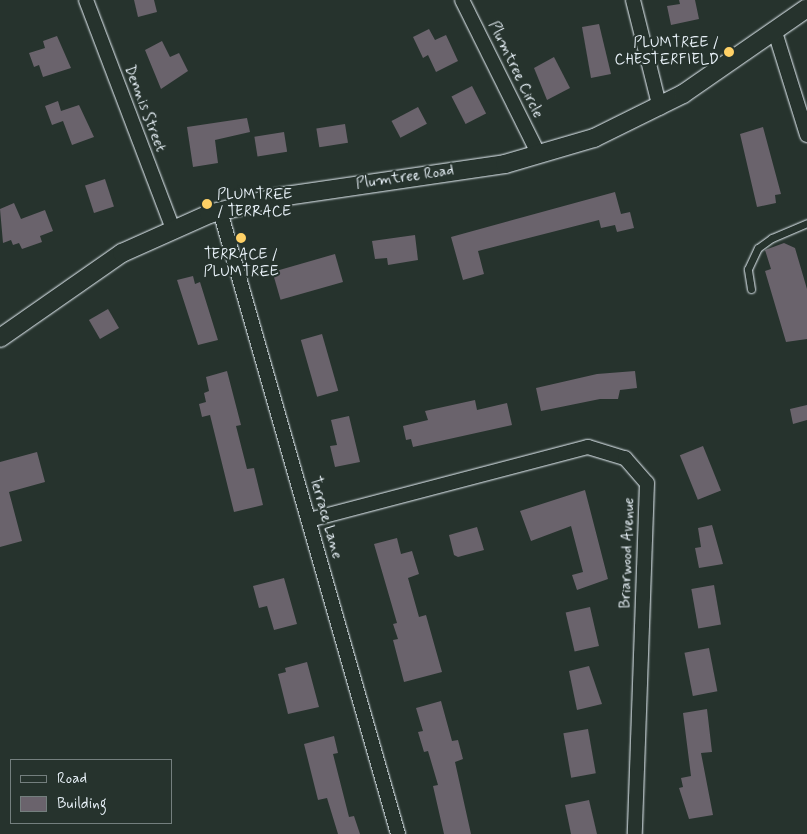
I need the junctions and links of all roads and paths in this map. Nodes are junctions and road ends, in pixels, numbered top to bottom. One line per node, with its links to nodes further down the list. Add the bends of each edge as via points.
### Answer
1 (86, 0): 11 (street, Dennis Street)
2 (462, 0): 8 (street, Plumtree Circle)
3 (633, 0): 6 (street)
4 (807, 8): 5 (street, Plumtree Road)
5 (774, 32): 6 (street, Plumtree Road); 7 (street)
6 (660, 108): 8 (street, Plumtree Road, via 594,138)
7 (807, 135)
8 (538, 155): 9 (street, Plumtree Road, via 505,164 279,197)
9 (220, 211): 11 (street, Plumtree Road); 14 (street, Terrace Lane)
10 (807, 223): 12 (lane, via 772,238 758,248 748,269)
11 (173, 229): 13 (street, Plumtree Road, via 102,265)
12 (751, 289)
13 (0, 338)
14 (309, 520): 15 (street, Terrace Lane); 16 (street, Briarwood Avenue, via 588,447 625,458 647,483)
15 (398, 834)
16 (634, 834)

